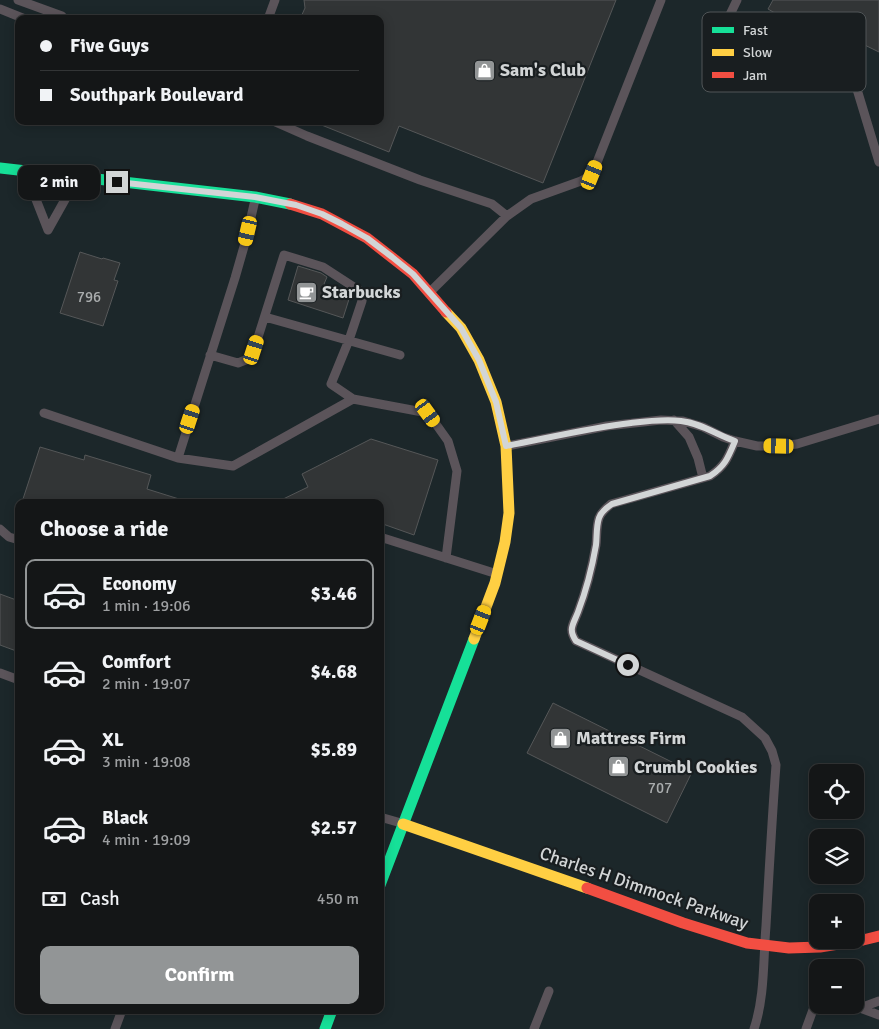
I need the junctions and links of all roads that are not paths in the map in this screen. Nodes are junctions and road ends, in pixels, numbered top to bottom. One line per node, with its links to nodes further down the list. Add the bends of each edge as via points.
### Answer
1 (18, 0): 8 (lane)
2 (275, 0): 9 (lane)
3 (661, 0): 17 (lane, via 592,175 531,199)
4 (737, 0): 6 (lane)
5 (0, 9): 7 (lane)
6 (731, 12)
7 (15, 15)
8 (59, 15)
9 (269, 15)
10 (858, 92): 12 (lane)
11 (282, 125): 17 (lane, via 420,180 492,204)
12 (879, 162)
13 (0, 168): 14 (street)
14 (25, 171): 15 (street); 15 (lane, via 48,230)
15 (78, 177): 16 (street)
16 (255, 197): 18 (street, via 296,205 342,224 392,257); 21 (lane, via 245,244)
17 (507, 216): 18 (lane)
18 (430, 292): 28 (street, via 461,328 479,360 496,402)
19 (265, 317): 20 (lane); 20 (lane, via 284,255 324,267 363,293); 21 (lane, via 248,360 238,363)
20 (349, 340): 22 (lane); 23 (lane, via 331,384)
21 (210, 355): 29 (lane)
22 (400, 355)
23 (353, 399): 29 (lane, via 232,466); 34 (lane, via 428,413 448,441 457,471)
24 (44, 413): 29 (lane)
25 (879, 419): 27 (lane, via 797,444 757,446)
26 (674, 420): 27 (lane, via 704,427); 28 (lane, via 607,426); 30 (lane, via 689,437)
27 (735, 441): 30 (lane, via 720,469)
28 (506, 446): 35 (street, via 509,513)
29 (178, 458)
30 (704, 478): 42 (lane, via 612,504 604,510 599,518 591,570 572,634 576,641 742,717 765,738 776,765)
31 (0, 529): 32 (lane)
32 (15, 539)
33 (384, 539): 34 (lane)
34 (446, 558): 35 (lane)
35 (497, 574): 39 (street)
36 (0, 673): 37 (lane)
37 (15, 679)
38 (384, 818): 39 (lane)
39 (404, 824): 40 (street); 42 (street, Charles H Dimmock Parkway, via 683,923 747,943)
40 (384, 875)
41 (879, 936): 42 (street, Charles H Dimmock Parkway, via 820,947)
42 (764, 945): 54 (lane, via 764,982)
43 (549, 991): 53 (lane)
44 (879, 1001): 45 (lane)
45 (864, 1004)
46 (864, 1009): 50 (lane)
47 (121, 1014): 51 (lane)
48 (331, 1014): 52 (street)
49 (811, 1014): 55 (lane)
50 (879, 1015)
51 (115, 1029)
52 (325, 1029)
53 (534, 1029)
54 (754, 1029)
55 (806, 1029)

